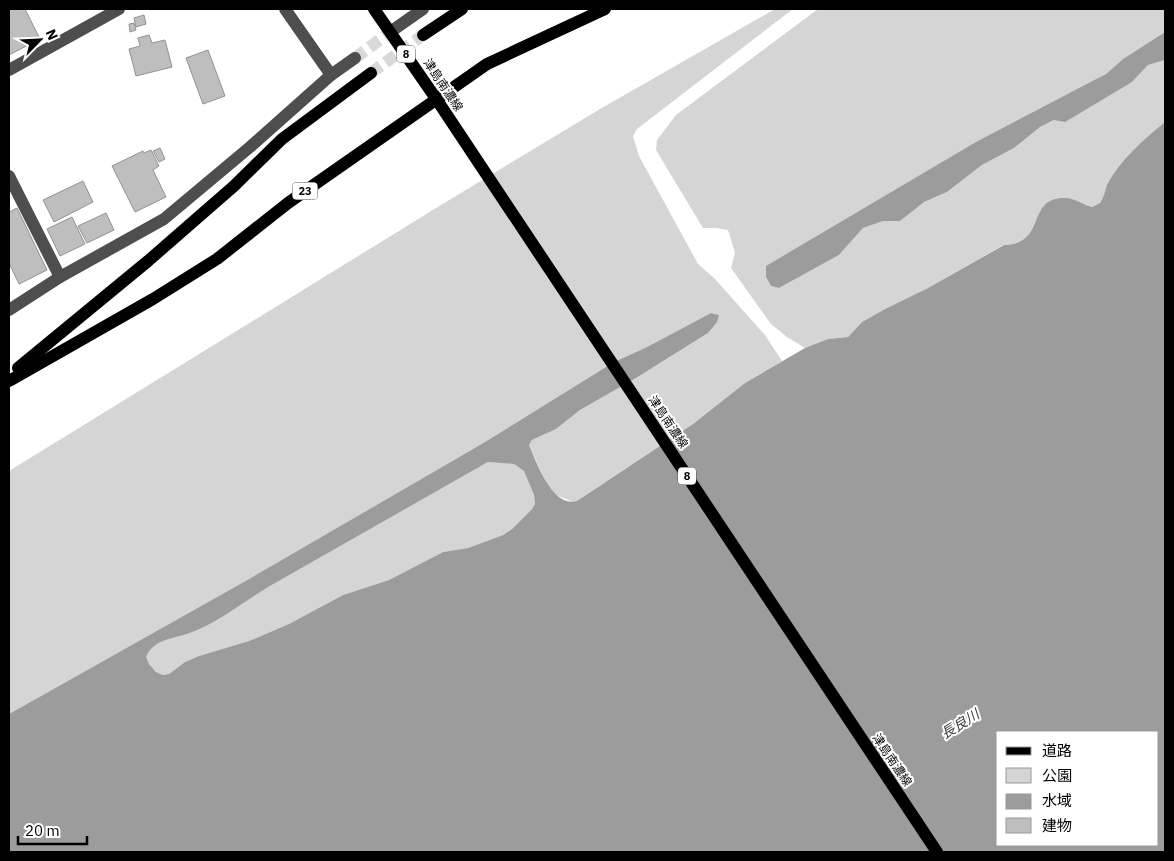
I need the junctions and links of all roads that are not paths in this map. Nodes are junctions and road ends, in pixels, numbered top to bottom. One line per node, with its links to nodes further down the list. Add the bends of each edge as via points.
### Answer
1 (119, 9): 10 (street)
2 (285, 9): 12 (street)
3 (374, 9): 13 (main road, 津島南濃線 / 8)
4 (462, 9): 8 (main road)
5 (605, 9): 13 (main road, 23, via 487,64)
6 (419, 10): 7 (street)
7 (393, 30)
8 (423, 35)
9 (355, 58): 12 (street)
10 (9, 70)
11 (370, 73): 17 (main road, via 282,139 148,261)
12 (331, 75): 15 (street, via 164,219)
13 (437, 100): 18 (main road, 23, via 288,202 217,259); 19 (main road, 津島南濃線 / 8)
14 (9, 176): 15 (street)
15 (60, 277): 16 (street)
16 (9, 310)
17 (9, 376)
18 (9, 380)
19 (938, 852)

